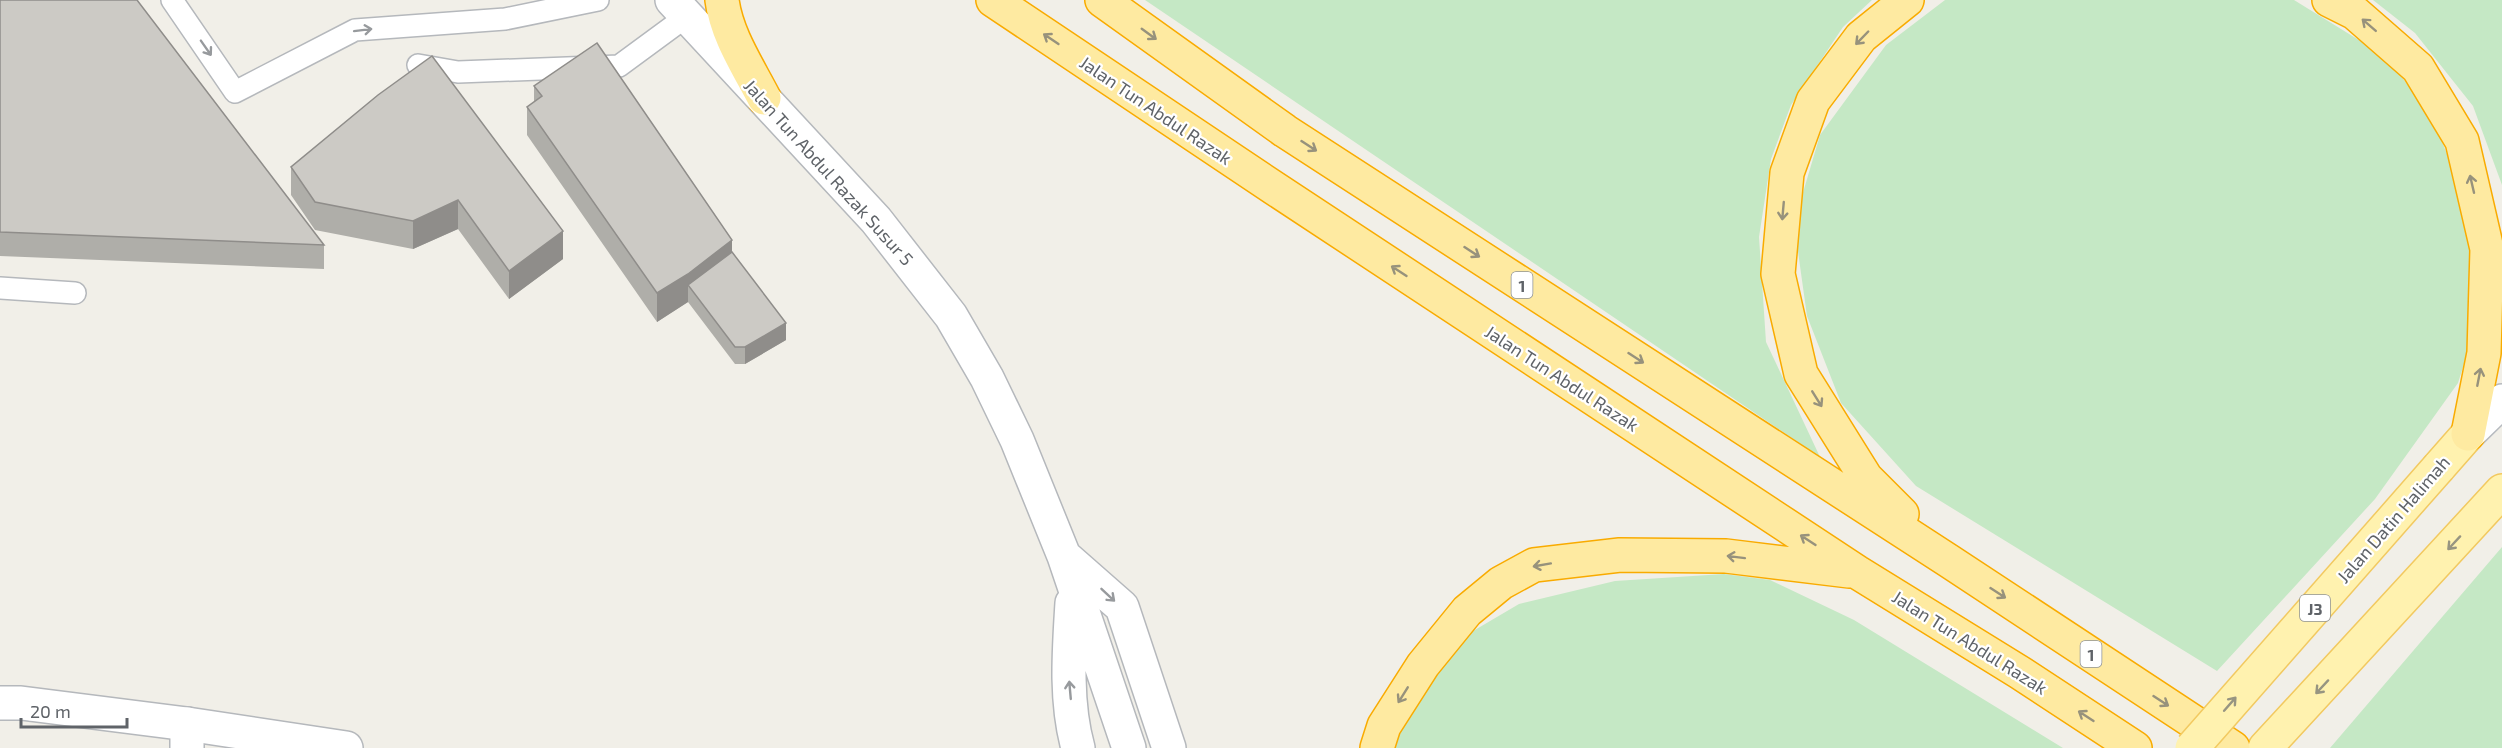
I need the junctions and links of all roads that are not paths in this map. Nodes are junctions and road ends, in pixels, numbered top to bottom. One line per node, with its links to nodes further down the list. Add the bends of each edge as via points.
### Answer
1 (172, 0): 2 (lane, one-way to 2, via 236,92 356,30 505,19)
2 (598, 0)
3 (722, 0): 10 (highway, via 741,54)
4 (993, 0): 18 (highway, Jalan Tun Abdul Razak, one-way to 4)
5 (1102, 0): 16 (highway, 1, one-way to 16, via 1286,131)
6 (1907, 0): 16 (highway, one-way to 16, via 1862,37 1813,101 1787,173 1778,274 1801,374 1866,478)
7 (2329, 0): 14 (highway, one-way to 7, via 2484,353 2487,249 2462,141 2418,68 2355,13)
8 (680, 8): 9 (lane, via 620,66 458,72); 10 (street, Jalan Tun Abdul Razak Susur 5)
9 (418, 65)
10 (764, 98): 17 (street, Jalan Tun Abdul Razak Susur 5, via 876,220 951,316 1017,440)
11 (0, 288): 12 (lane)
12 (75, 293)
13 (2502, 401): 14 (street, Jalan Datin Halimah / J3)
14 (2468, 434): 27 (main road, Jalan Datin Halimah / J3, one-way to 14, bridge)
15 (2498, 496): 29 (main road, one-way to 29)
16 (1949, 561): 28 (highway, 1, one-way to 28)
17 (1069, 571): 22 (street, Jalan Tun Abdul Razak Susur 5, one-way to 17, via 1068,670); 23 (street, Jalan Tun Abdul Razak Susur 5); 24 (street, one-way to 24, via 1122,607)
18 (1857, 572): 25 (highway, one-way to 25, via 1726,556 1620,555 1534,565 1501,583 1467,611 1423,665 1384,726); 26 (highway, Jalan Tun Abdul Razak, one-way to 18)
19 (0, 703): 20 (street)
20 (187, 736): 21 (street)
21 (346, 748)
22 (1078, 748)
23 (1129, 748)
24 (1169, 748)
25 (1377, 748)
26 (2135, 748)
27 (2192, 748)
28 (2233, 748)
29 (2265, 748)

